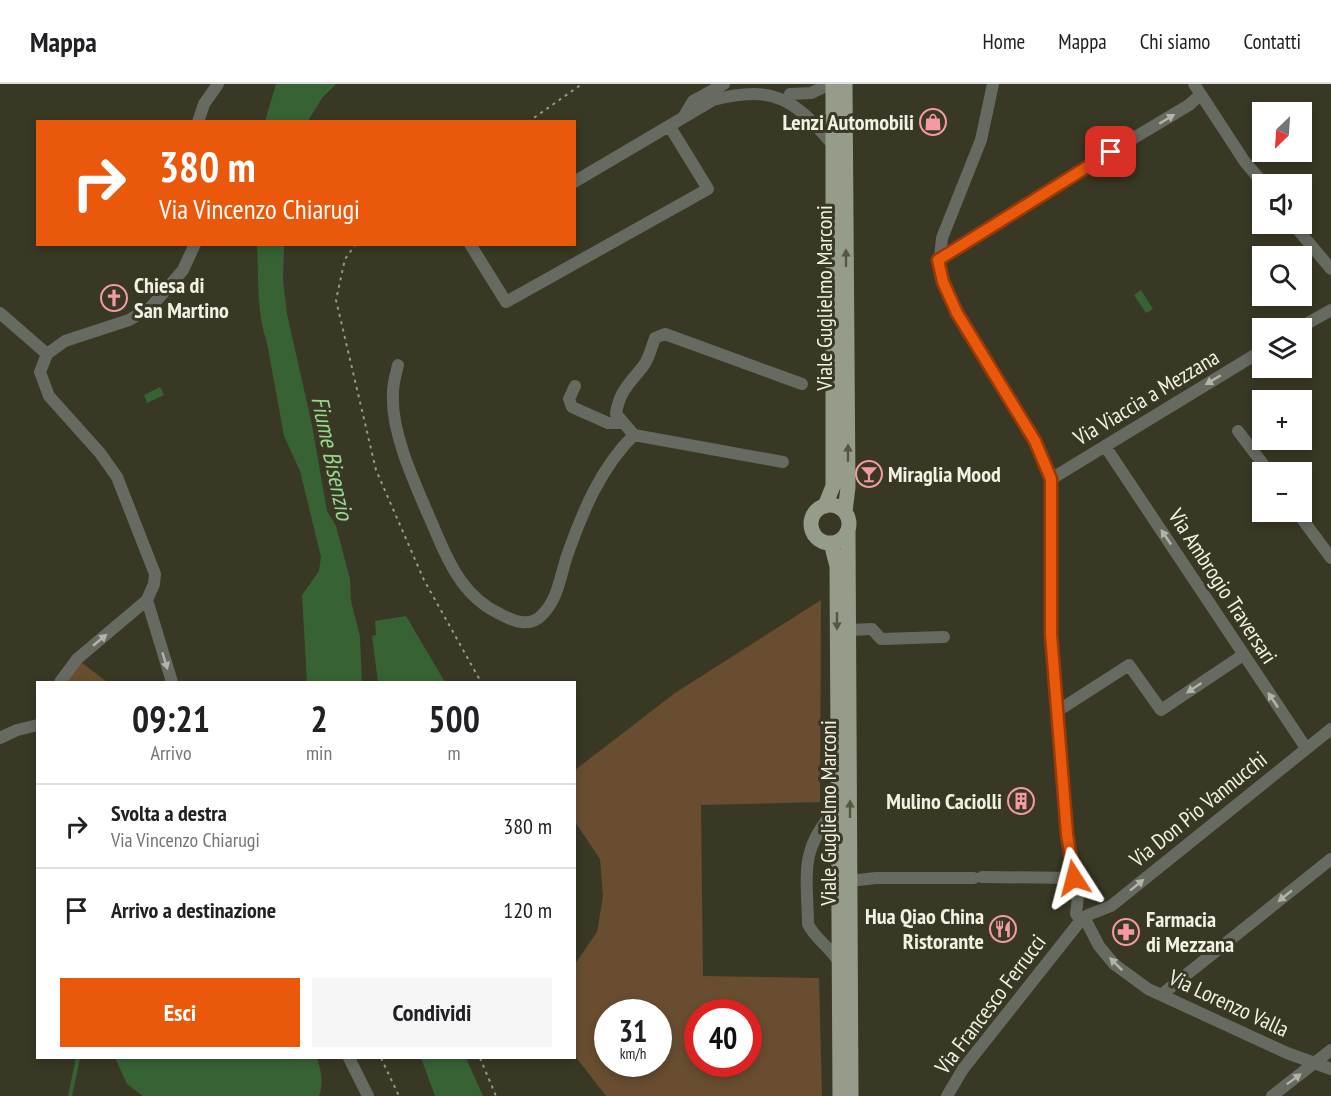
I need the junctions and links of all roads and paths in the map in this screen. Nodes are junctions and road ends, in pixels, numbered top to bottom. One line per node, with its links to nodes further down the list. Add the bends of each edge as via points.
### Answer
1 (218, 84): 10 (street)
2 (582, 84): 11 (path)
3 (724, 84): 9 (street)
4 (831, 84): 8 (street, via 811,93); 13 (main road, Viale Guglielmo Marconi)
5 (845, 84): 38 (main road, Viale Guglielmo Marconi, one-way to 5)
6 (993, 84): 20 (street, via 981,140 942,238)
7 (1197, 89): 14 (street); 20 (street, one-way to 7, via 1189,105)
8 (790, 94): 9 (street, via 764,85 744,86); 13 (street)
9 (711, 96): 12 (street, via 693,101 682,120)
10 (199, 120)
11 (531, 120)
12 (670, 127): 15 (street); 19 (street, via 708,189 506,302)
13 (833, 145): 37 (main road, Viale Guglielmo Marconi, via 833,486)
14 (1255, 174)
15 (576, 181)
16 (1301, 234): 21 (street)
17 (194, 246): 25 (street, via 183,270 151,307 129,320 65,341)
18 (355, 246): 49 (path, via 345,259 336,300 376,470 424,580)
19 (471, 246)
20 (938, 260): 36 (street, via 957,313 1035,441)
21 (1331, 269)
22 (1331, 310): 24 (street)
23 (0, 313): 25 (street)
24 (1312, 321)
25 (47, 354): 43 (street, via 40,372 42,382 61,412 113,472 154,565 154,584)
26 (1252, 357): 33 (street, Via Viaccia a Mezzana, one-way to 33)
27 (398, 365): 32 (street, via 393,393 402,445 450,567 487,608 513,621 529,623 541,617 556,596 567,554 595,487)
28 (802, 384): 30 (street, via 665,334 655,338 644,364 618,399 616,414)
29 (575, 386): 30 (street, via 569,399 572,407 608,423)
30 (622, 423): 32 (street)
31 (1238, 431): 35 (street)
32 (634, 435): 34 (street)
33 (1105, 446): 36 (street, Via Viaccia a Mezzana); 46 (street, Via Ambrogio Traversari, one-way to 33)
34 (783, 462)
35 (1261, 462)
36 (1051, 479): 50 (street, via 1051,634)
37 (825, 506): 38 (main road, via 834,505); 41 (main road, Viale Guglielmo Marconi, via 815,512 811,525 816,536)
38 (845, 512): 40 (main road, Viale Guglielmo Marconi)
39 (1304, 522): 42 (street)
40 (848, 530): 41 (main road); 44 (main road, Viale Guglielmo Marconi)
41 (831, 543): 55 (main road, Viale Guglielmo Marconi, one-way to 55, via 837,566)
42 (1331, 558)
43 (147, 600): 47 (street, one-way to 43, via 77,659); 48 (street, one-way to 48)
44 (850, 630): 45 (street, via 872,629 881,639); 58 (main road, Viale Guglielmo Marconi, one-way to 44)
45 (944, 638)
46 (1243, 655): 50 (street, one-way to 50, via 1161,710 1129,664); 54 (street, Via Ambrogio Traversari, one-way to 46)
47 (61, 681)
48 (172, 681)
49 (480, 681)
50 (1056, 712): 57 (street)
51 (36, 725): 53 (street)
52 (1331, 729): 54 (street, Via Don Pio Vannucchi)
53 (0, 738)
54 (1306, 748): 59 (street, Via Don Pio Vannucchi, one-way to 54, via 1111,906)
55 (838, 801): 60 (main road, Viale Guglielmo Marconi); 60 (street, via 820,826 809,854 808,924 812,934 829,946)
56 (1331, 859): 61 (street, one-way to 61)
57 (1074, 878): 58 (street); 59 (street)
58 (850, 881): 72 (main road, Viale Guglielmo Marconi)
59 (1082, 915): 61 (street, Via Lorenzo Valla, one-way to 59, via 1114,964); 73 (street, Via Francesco Ferrucci, via 963,1069)
60 (839, 962): 71 (main road, Viale Guglielmo Marconi)
61 (1161, 995): 66 (street, Via Lorenzo Valla)
62 (1331, 1050): 66 (street)
63 (350, 1059): 68 (street)
64 (381, 1059): 69 (path)
65 (480, 1059): 70 (path)
66 (1316, 1063): 67 (street, Via Lorenzo Valla); 74 (street, one-way to 66)
67 (1331, 1069)
68 (368, 1096)
69 (399, 1096)
70 (496, 1096)
71 (840, 1096)
72 (851, 1096)
73 (947, 1096)
74 (1272, 1096)

